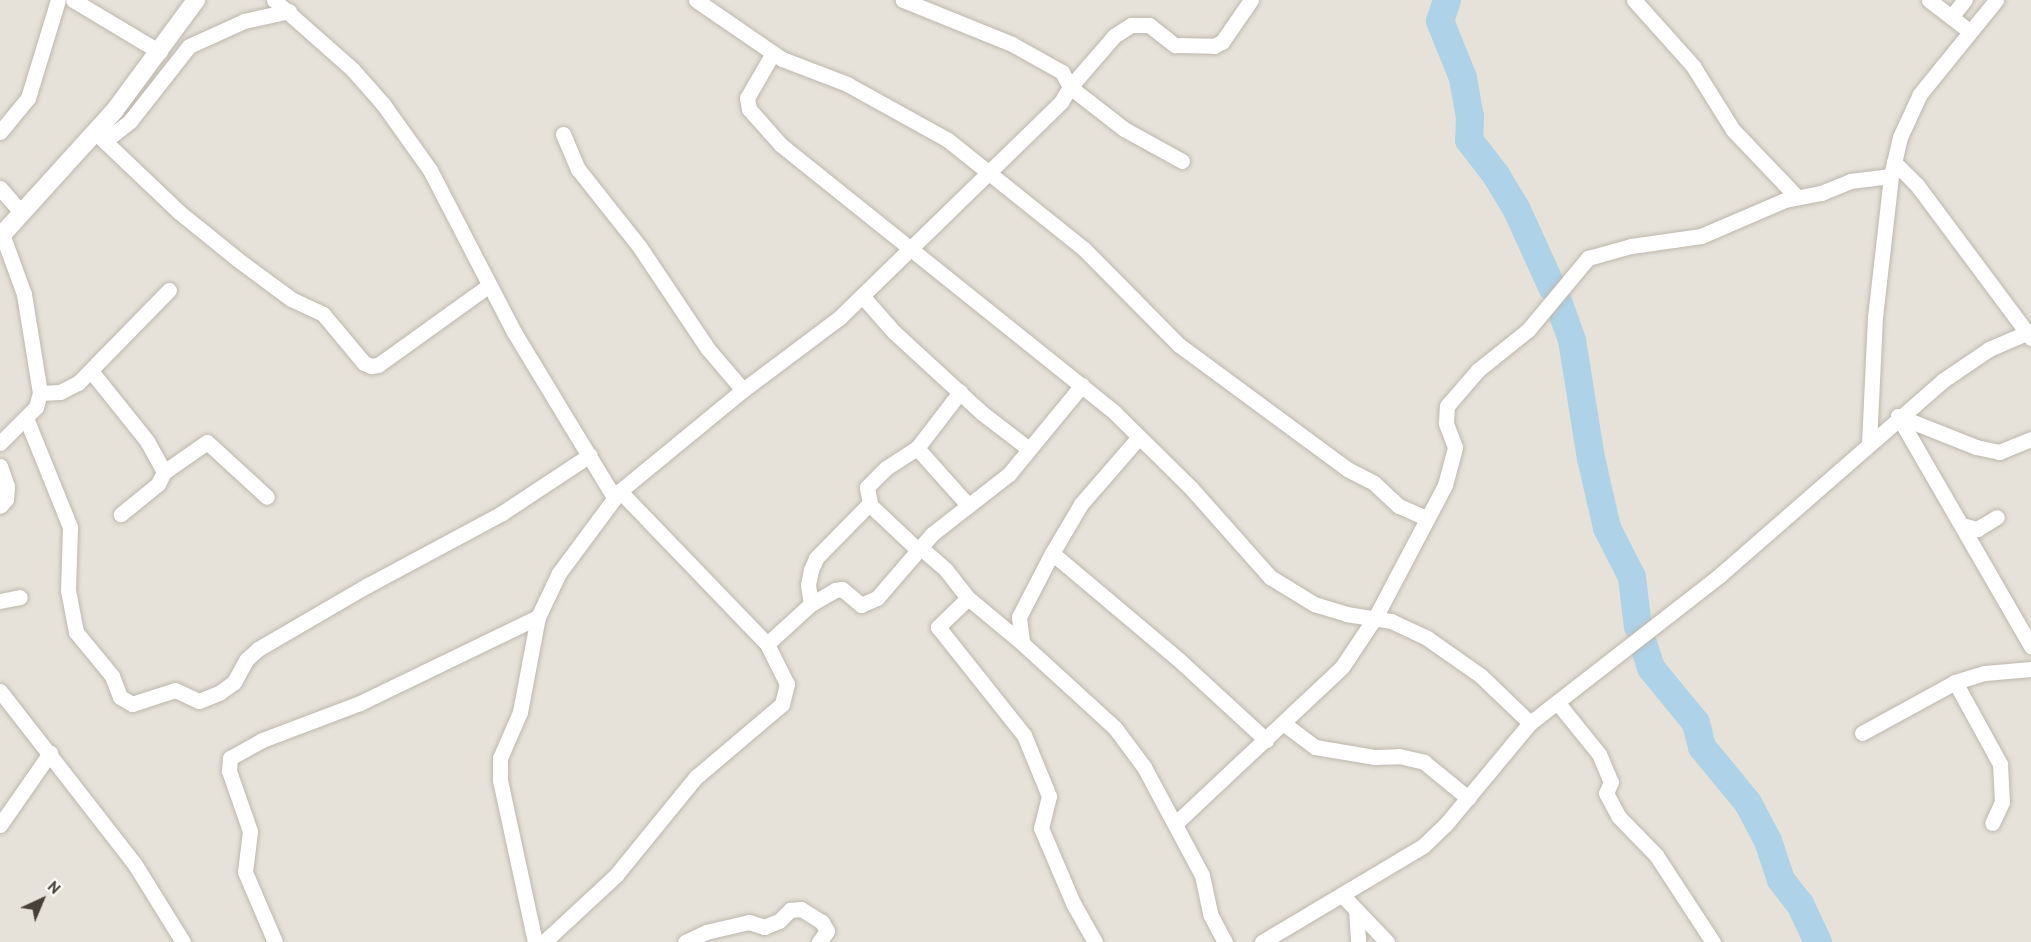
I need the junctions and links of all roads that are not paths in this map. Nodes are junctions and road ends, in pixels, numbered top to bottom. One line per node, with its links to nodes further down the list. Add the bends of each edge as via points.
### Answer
1 (58, 0): 18 (street, via 28,98)
2 (73, 0): 15 (street)
3 (196, 0): 15 (street)
4 (274, 0): 12 (street)
5 (696, 0): 16 (street)
6 (903, 0): 17 (street, via 1012,44 1062,72)
7 (1251, 0): 17 (street, via 1222,42 1214,46 1175,45 1149,25 1131,25 1114,36)
8 (1634, 0): 25 (street, via 1693,66 1733,130)
9 (1929, 0): 13 (street)
10 (1965, 0): 13 (street)
11 (1996, 0): 14 (street)
12 (289, 11): 20 (street, via 244,21 189,46 130,121); 29 (street, via 353,70 410,140 430,170)
13 (1951, 17): 14 (street)
14 (1968, 30): 22 (street, via 1920,94 1900,137)
15 (160, 52): 20 (street)
16 (773, 53): 23 (street, via 891,107 948,140); 28 (street, via 747,98 749,109 781,145)
17 (1070, 87): 21 (street, via 1124,129); 23 (street, via 1061,102)
18 (0, 132)
19 (563, 134): 35 (street, via 578,169 639,246 708,349)
20 (101, 136): 26 (street); 29 (street, via 179,212 237,259 291,299 323,314 364,363 371,366 378,365)
21 (1182, 161)
22 (1893, 169): 25 (street); 32 (street, via 1917,185); 43 (street, via 1875,317)
23 (988, 175): 28 (street); 56 (street, via 1084,249 1179,345 1347,469 1374,483 1399,506)
24 (0, 188): 26 (street)
25 (1797, 197): 56 (street, via 1701,236 1631,246 1588,258 1528,330 1478,370 1447,406 1446,423 1455,447 1445,485)
26 (22, 213): 27 (street)
27 (1, 236): 37 (street, via 24,294)
28 (912, 248): 31 (street); 34 (street, via 953,287)
29 (488, 286): 46 (street)
30 (169, 290): 33 (street)
31 (862, 297): 35 (street, via 813,340); 36 (street)
32 (2030, 334): 38 (street, via 1960,367)
33 (91, 371): 37 (street, via 60,392); 48 (street, via 154,450)
34 (1082, 385): 40 (street); 45 (street)
35 (743, 390): 49 (street)
36 (960, 392): 44 (street); 45 (street)
37 (40, 393): 39 (street, via 36,407)
38 (1898, 416): 41 (street, via 1976,447 1999,452); 43 (street); 57 (street)
39 (26, 418): 42 (street); 46 (street, via 70,527 68,590 76,632 112,676 120,697 132,704 175,690 199,700 219,693 234,682 247,659 258,649 502,513)
40 (1139, 437): 59 (street, via 1081,504); 64 (street, via 1284,588 1314,604 1346,614)
41 (2031, 439)
42 (0, 442)
43 (1869, 444): 72 (street, via 1720,575)
44 (917, 448): 51 (street, via 886,468 867,487); 52 (street)
45 (1029, 448): 52 (street, via 994,488)
46 (590, 455): 49 (street)
47 (0, 466): 53 (street, via 7,486 6,499)
48 (164, 472): 50 (street, via 207,442); 54 (street, via 158,484)
49 (617, 494): 65 (street, via 559,573); 67 (street)
50 (267, 497)
51 (869, 504): 58 (street); 63 (street, via 816,558 808,585)
52 (967, 504): 58 (street)
53 (0, 506)
54 (121, 514)
55 (1997, 517): 57 (street, via 1977,529)
56 (1426, 518): 64 (street)
57 (1962, 525): 68 (street)
58 (920, 549): 61 (street, via 946,570); 63 (street, via 868,605 861,605 842,589)
59 (1052, 553): 66 (street, via 1019,617); 76 (street, via 1178,659)
60 (20, 597): 62 (street)
61 (968, 598): 66 (street); 90 (street, via 938,627 1024,735 1049,796 1041,828 1073,903)
62 (0, 601)
63 (811, 604): 67 (street)
64 (1376, 616): 73 (street, via 1342,667); 74 (street, via 1436,644 1481,676)
65 (538, 617): 85 (street, via 360,703 262,740 230,758 229,771 250,831 244,872); 86 (street, via 520,712 500,758 500,780)
66 (1022, 643): 79 (street, via 1115,728)
67 (767, 644): 87 (street, via 787,684 782,704 696,777 616,875)
68 (2031, 646)
69 (2031, 669): 70 (street, via 1985,673)
70 (1955, 682): 75 (street); 80 (street, via 2000,764 2002,802)
71 (0, 691): 77 (street)
72 (1557, 702): 74 (street); 95 (street, via 1599,754 1611,782 1606,793 1619,817 1656,855)
73 (1283, 723): 76 (street); 78 (street, via 1315,747 1424,762)
74 (1530, 723): 78 (street)
75 (1862, 733)
76 (1266, 740): 79 (street)
77 (50, 753): 81 (street); 84 (street, via 134,863)
78 (1468, 798): 82 (street, via 1417,851)
79 (1177, 822): 91 (street, via 1202,875 1210,914)
80 (1992, 822)
81 (0, 825)
82 (1342, 895): 83 (street); 92 (street)
83 (1356, 910): 93 (street); 94 (street)
84 (183, 942)
85 (275, 942)
86 (535, 942)
87 (544, 942)
88 (685, 942): 89 (street, via 706,932 749,922 764,927 779,921 790,910 801,909 822,922 827,931)
89 (819, 942)
90 (1095, 942)
91 (1225, 942)
92 (1262, 942)
93 (1358, 942)
94 (1387, 942)
95 (1713, 942)

